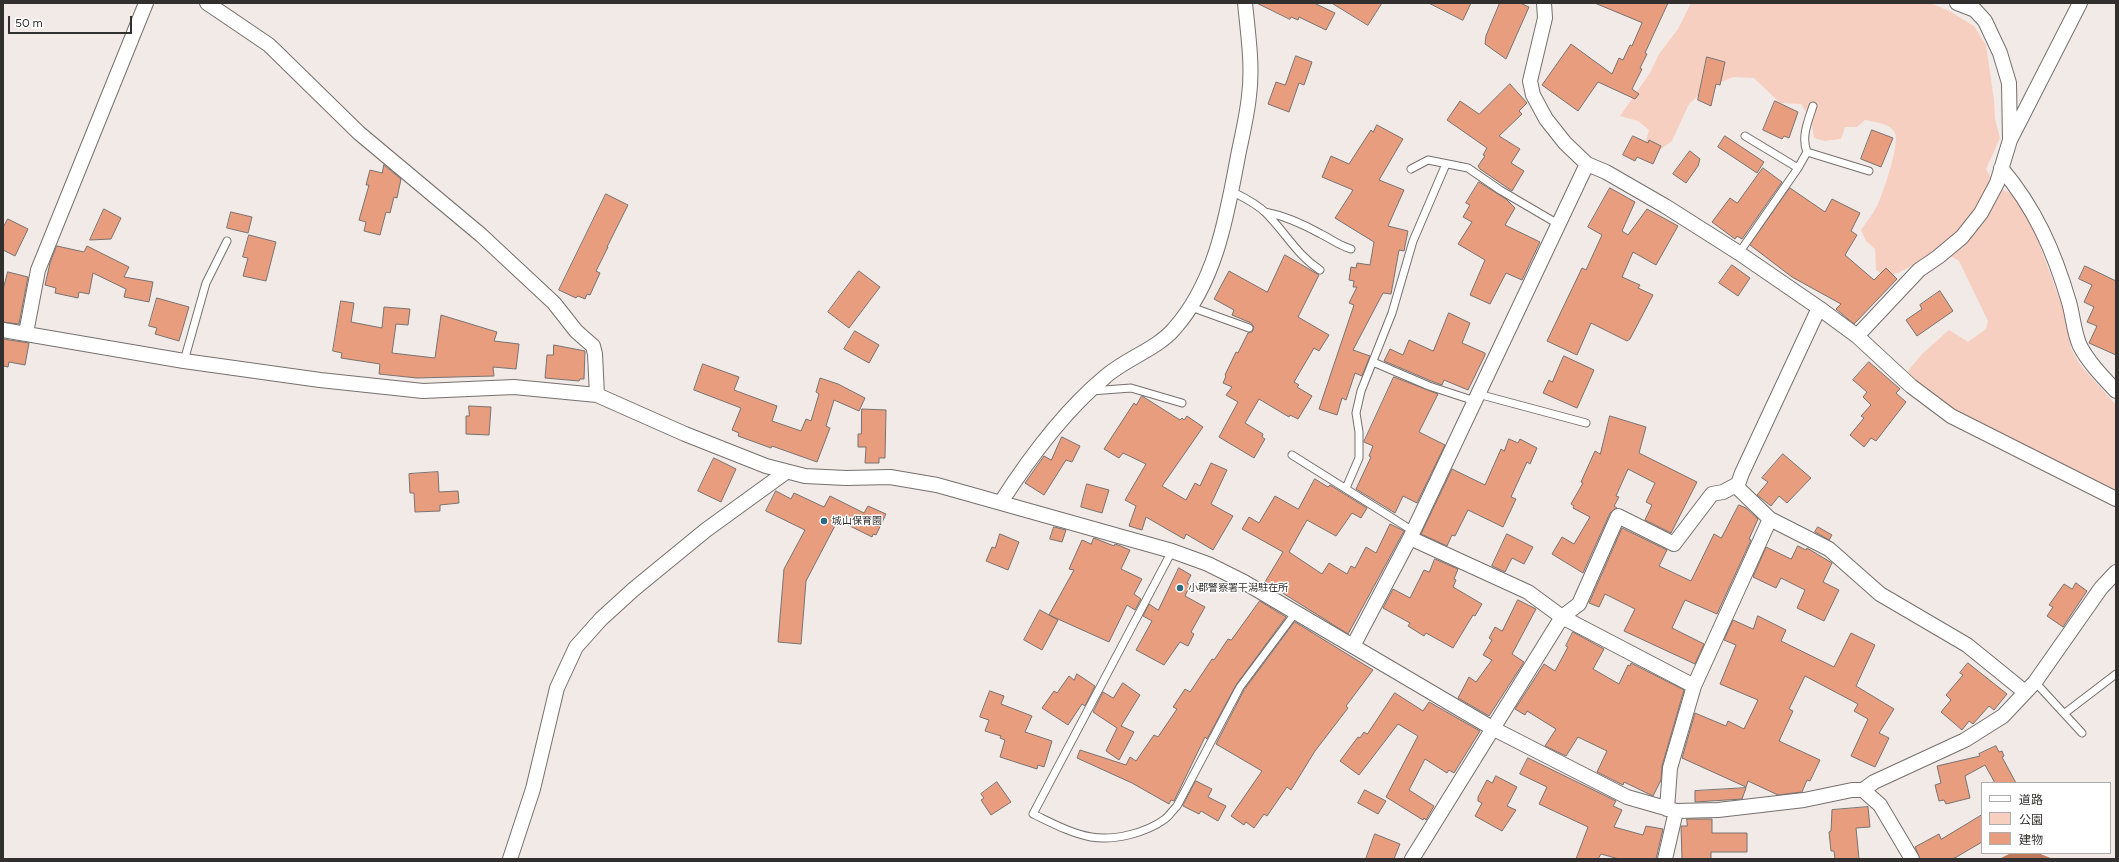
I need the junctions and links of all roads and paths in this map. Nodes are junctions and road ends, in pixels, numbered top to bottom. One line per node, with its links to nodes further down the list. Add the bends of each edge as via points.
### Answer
1 (146, 3): 28 (street, via 38,270)
2 (207, 3): 34 (street, via 269,45 359,133 481,235 554,303 576,331 593,346)
3 (1245, 3): 17 (street, via 1250,53 1249,96)
4 (1544, 3): 12 (street, via 1546,18 1530,81 1533,96 1546,120 1564,143)
5 (1957, 3): 9 (street, via 1975,10 1992,32 2009,83)
6 (2080, 3): 9 (street)
7 (1813, 106): 10 (lane, via 1806,126 1804,144)
8 (1745, 136): 13 (lane)
9 (2010, 140): 14 (street)
10 (1807, 152): 13 (lane); 16 (lane)
11 (1446, 164): 15 (lane, via 1428,160); 19 (lane, via 1459,164 1468,168); 31 (lane, via 1413,241 1392,313)
12 (1587, 164): 19 (street); 22 (street, via 1606,172)
13 (1798, 168): 22 (lane)
14 (2001, 168): 29 (street, via 1997,183 1981,213 1962,236 1920,270); 33 (street, via 2020,190 2040,224 2069,301 2079,344 2088,360)
15 (1411, 169)
16 (1869, 171)
17 (1231, 191): 18 (lane, via 1251,201); 24 (street, via 1221,236)
18 (1265, 212): 21 (lane, via 1284,216 1323,235 1338,246); 23 (lane, via 1307,261)
19 (1558, 224): 35 (street)
20 (227, 241): 30 (lane, via 206,283)
21 (1351, 249)
22 (1739, 253): 25 (street)
23 (1320, 270)
24 (1191, 307): 26 (lane); 32 (street, via 1174,330 1105,377)
25 (1820, 308): 29 (street); 40 (street)
26 (1249, 328)
27 (3, 330): 28 (street)
28 (26, 333): 30 (street)
29 (1857, 336): 42 (street, via 1912,386 1951,416)
30 (184, 361): 34 (street, via 423,391 514,386)
31 (1373, 362): 35 (lane, via 1429,386); 41 (lane, via 1361,391 1356,414 1359,458)
32 (1090, 391): 36 (lane, via 1131,388); 43 (street, via 1028,461)
33 (2116, 391)
34 (596, 395): 39 (street, via 685,434)
35 (1477, 397): 37 (lane); 45 (street)
36 (1182, 403)
37 (1586, 422)
38 (1292, 455): 41 (lane)
39 (786, 472): 43 (street, via 805,476 846,478 890,477 937,485); 60 (street, via 706,530 634,589 601,619 576,647 557,688 533,789)
40 (1738, 484): 44 (street, via 1739,489); 49 (street, via 1723,492 1712,494 1674,544 1618,516 1579,604)
41 (1346, 488): 45 (lane)
42 (2116, 499)
43 (1001, 502): 46 (street)
44 (1770, 519): 53 (street); 54 (street, via 1830,549 1880,594 1967,645)
45 (1412, 535): 49 (street, via 1528,592); 50 (street)
46 (1172, 551): 48 (street, via 1208,564); 48 (lane, via 1033,814 1062,828 1092,837 1115,837 1148,830 1166,819 1180,799 1240,687)
47 (2116, 572): 52 (street, via 2101,588)
48 (1296, 612): 50 (street)
49 (1562, 617): 53 (street); 56 (street)
50 (1353, 646): 56 (street)
51 (2116, 674): 55 (lane)
52 (2035, 682): 54 (street); 55 (lane)
53 (1694, 686): 59 (street, via 1670,768)
54 (2025, 692): 58 (street, via 2003,716 1971,736 1874,782)
55 (2065, 713): 57 (lane)
56 (1492, 728): 59 (street, via 1627,797); 61 (street)
57 (2082, 733)
58 (1863, 790): 59 (street, via 1718,810); 63 (street, via 1880,805)
59 (1672, 810): 62 (street)
60 (510, 859)
61 (1412, 859)
62 (1665, 859)
63 (1912, 859)

